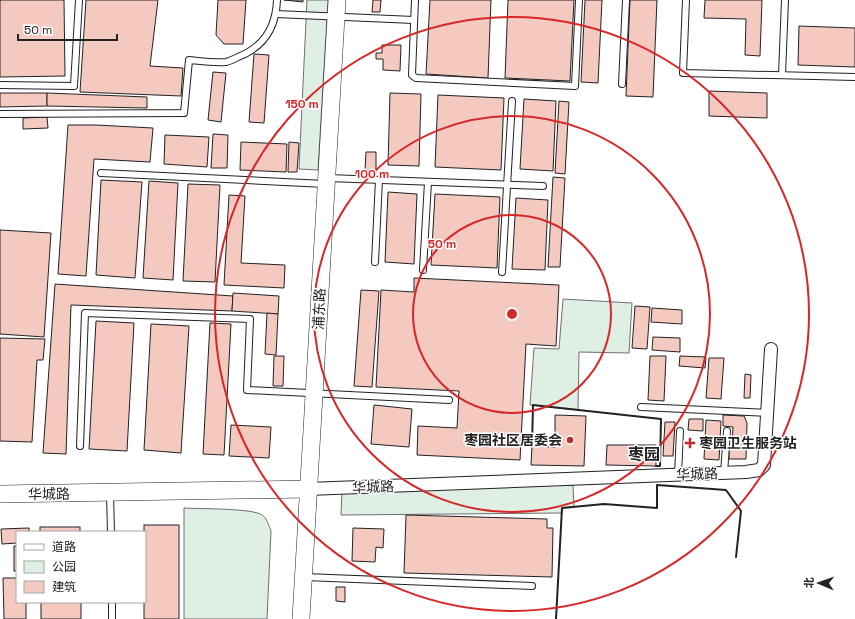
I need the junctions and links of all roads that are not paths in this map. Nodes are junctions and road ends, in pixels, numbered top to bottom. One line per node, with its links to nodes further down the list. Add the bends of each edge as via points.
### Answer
1 (79, 0): 15 (lane, via 74,86)
2 (277, 0): 9 (lane)
3 (337, 0): 10 (street, 浦东路)
4 (414, 0): 11 (lane)
5 (579, 0): 11 (lane, via 575,86 416,78 412,75)
6 (626, 0): 14 (lane)
7 (686, 0): 12 (lane, via 683,73)
8 (785, 0): 12 (lane)
9 (276, 14): 10 (lane); 17 (lane, via 270,30 260,45 244,55 226,62 189,60 184,113)
10 (336, 17): 11 (lane); 20 (street, 浦东路)
11 (414, 20)
12 (782, 75): 13 (lane)
13 (855, 77)
14 (622, 84)
15 (0, 85)
16 (512, 101): 22 (lane)
17 (0, 114)
18 (101, 173): 20 (lane)
19 (379, 180): 20 (lane); 21 (lane); 24 (lane)
20 (326, 181): 28 (street, 浦东路)
21 (428, 182): 22 (lane); 25 (lane)
22 (507, 185): 23 (lane); 26 (lane)
23 (543, 186)
24 (375, 262)
25 (423, 270)
26 (502, 272)
27 (771, 349): 31 (street)
28 (314, 393): 29 (lane); 34 (lane, via 247,390 250,319 85,313); 37 (street, 浦东路)
29 (449, 400)
30 (641, 407): 31 (lane)
31 (767, 413): 35 (street, 华城路, via 764,465 759,470)
32 (680, 431): 36 (lane)
33 (727, 431): 35 (lane)
34 (80, 446)
35 (724, 473): 36 (street, 华城路)
36 (678, 475): 37 (street, 华城路)
37 (308, 489): 38 (street, 华城路); 41 (street, 浦东路)
38 (110, 493): 39 (street, 华城路); 40 (lane)
39 (0, 494)
40 (111, 531)
41 (304, 576): 42 (lane); 45 (street, 浦东路)
42 (532, 586)
43 (112, 603): 44 (lane)
44 (112, 619)
45 (301, 619)

